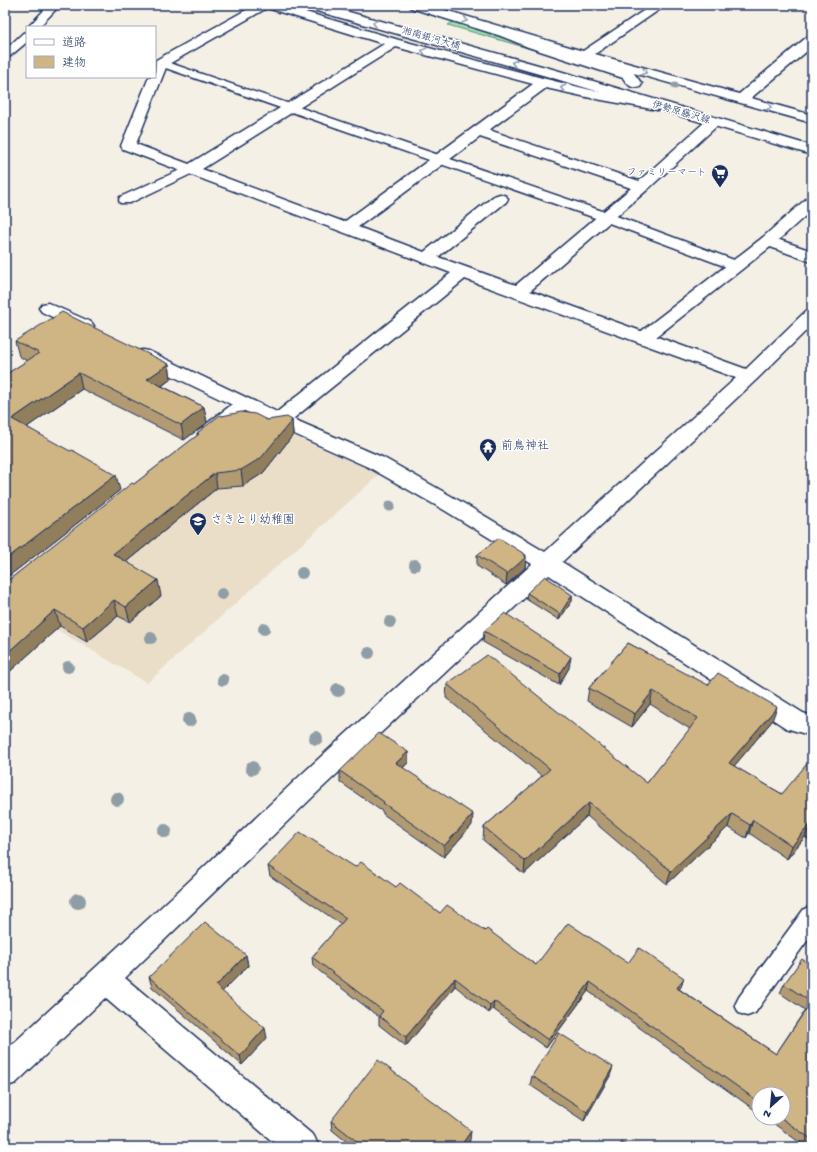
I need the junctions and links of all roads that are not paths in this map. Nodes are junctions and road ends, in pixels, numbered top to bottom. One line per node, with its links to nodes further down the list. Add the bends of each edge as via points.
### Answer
1 (56, 5): 10 (lane)
2 (264, 5): 17 (street)
3 (269, 5): 14 (street)
4 (310, 5): 21 (street, 湘南銀河大橋, one-way to 4)
5 (353, 5): 18 (street, 湘南銀河大橋)
6 (415, 5): 9 (street)
7 (461, 5): 9 (street)
8 (660, 5): 16 (street)
9 (445, 14): 11 (street, one-way to 11)
10 (35, 26)
11 (506, 33): 16 (street); 22 (street, via 628,75)
12 (26, 36): 15 (lane)
13 (812, 40): 24 (street)
14 (394, 42): 21 (street, one-way to 14); 25 (street)
15 (5, 54)
16 (585, 55): 24 (street, one-way to 24)
17 (161, 63): 19 (street); 25 (lane)
18 (563, 64): 22 (street, 伊勢原藤沢線)
19 (156, 76)
20 (155, 78): 31 (street, via 128,146)
21 (548, 78): 27 (street, 伊勢原藤沢線, one-way to 21); 28 (street)
22 (635, 84): 23 (street, 伊勢原藤沢線)
23 (657, 91)
24 (742, 99): 26 (street, one-way to 26)
25 (291, 108): 30 (lane); 31 (street)
26 (812, 119)
27 (713, 122): 29 (street, 伊勢原藤沢線); 32 (street)
28 (478, 132): 30 (street); 32 (street)
29 (812, 151)
30 (441, 159): 36 (lane); 37 (street)
31 (189, 170): 34 (lane); 37 (street)
32 (642, 187): 36 (street)
33 (500, 199): 40 (street)
34 (125, 200)
35 (812, 202): 38 (street)
36 (606, 217): 41 (lane); 43 (street)
37 (346, 228): 40 (street)
38 (768, 241): 39 (street); 41 (street)
39 (812, 257)
40 (426, 258): 42 (street)
41 (737, 266): 47 (street)
42 (463, 272): 43 (street); 51 (street)
43 (518, 292): 47 (street)
44 (48, 308): 46 (street)
45 (812, 315): 49 (street)
46 (97, 332)
47 (645, 337): 49 (street)
48 (125, 346): 50 (street)
49 (749, 376): 53 (street)
50 (244, 403): 51 (street); 52 (lane)
51 (279, 420): 53 (street, via 377,463)
52 (200, 438)
53 (547, 563): 54 (street, via 795,721); 56 (street)
54 (812, 726)
55 (812, 916): 57 (lane)
56 (104, 979): 58 (street); 59 (street)
57 (747, 1004)
58 (5, 1072)
59 (303, 1147)

